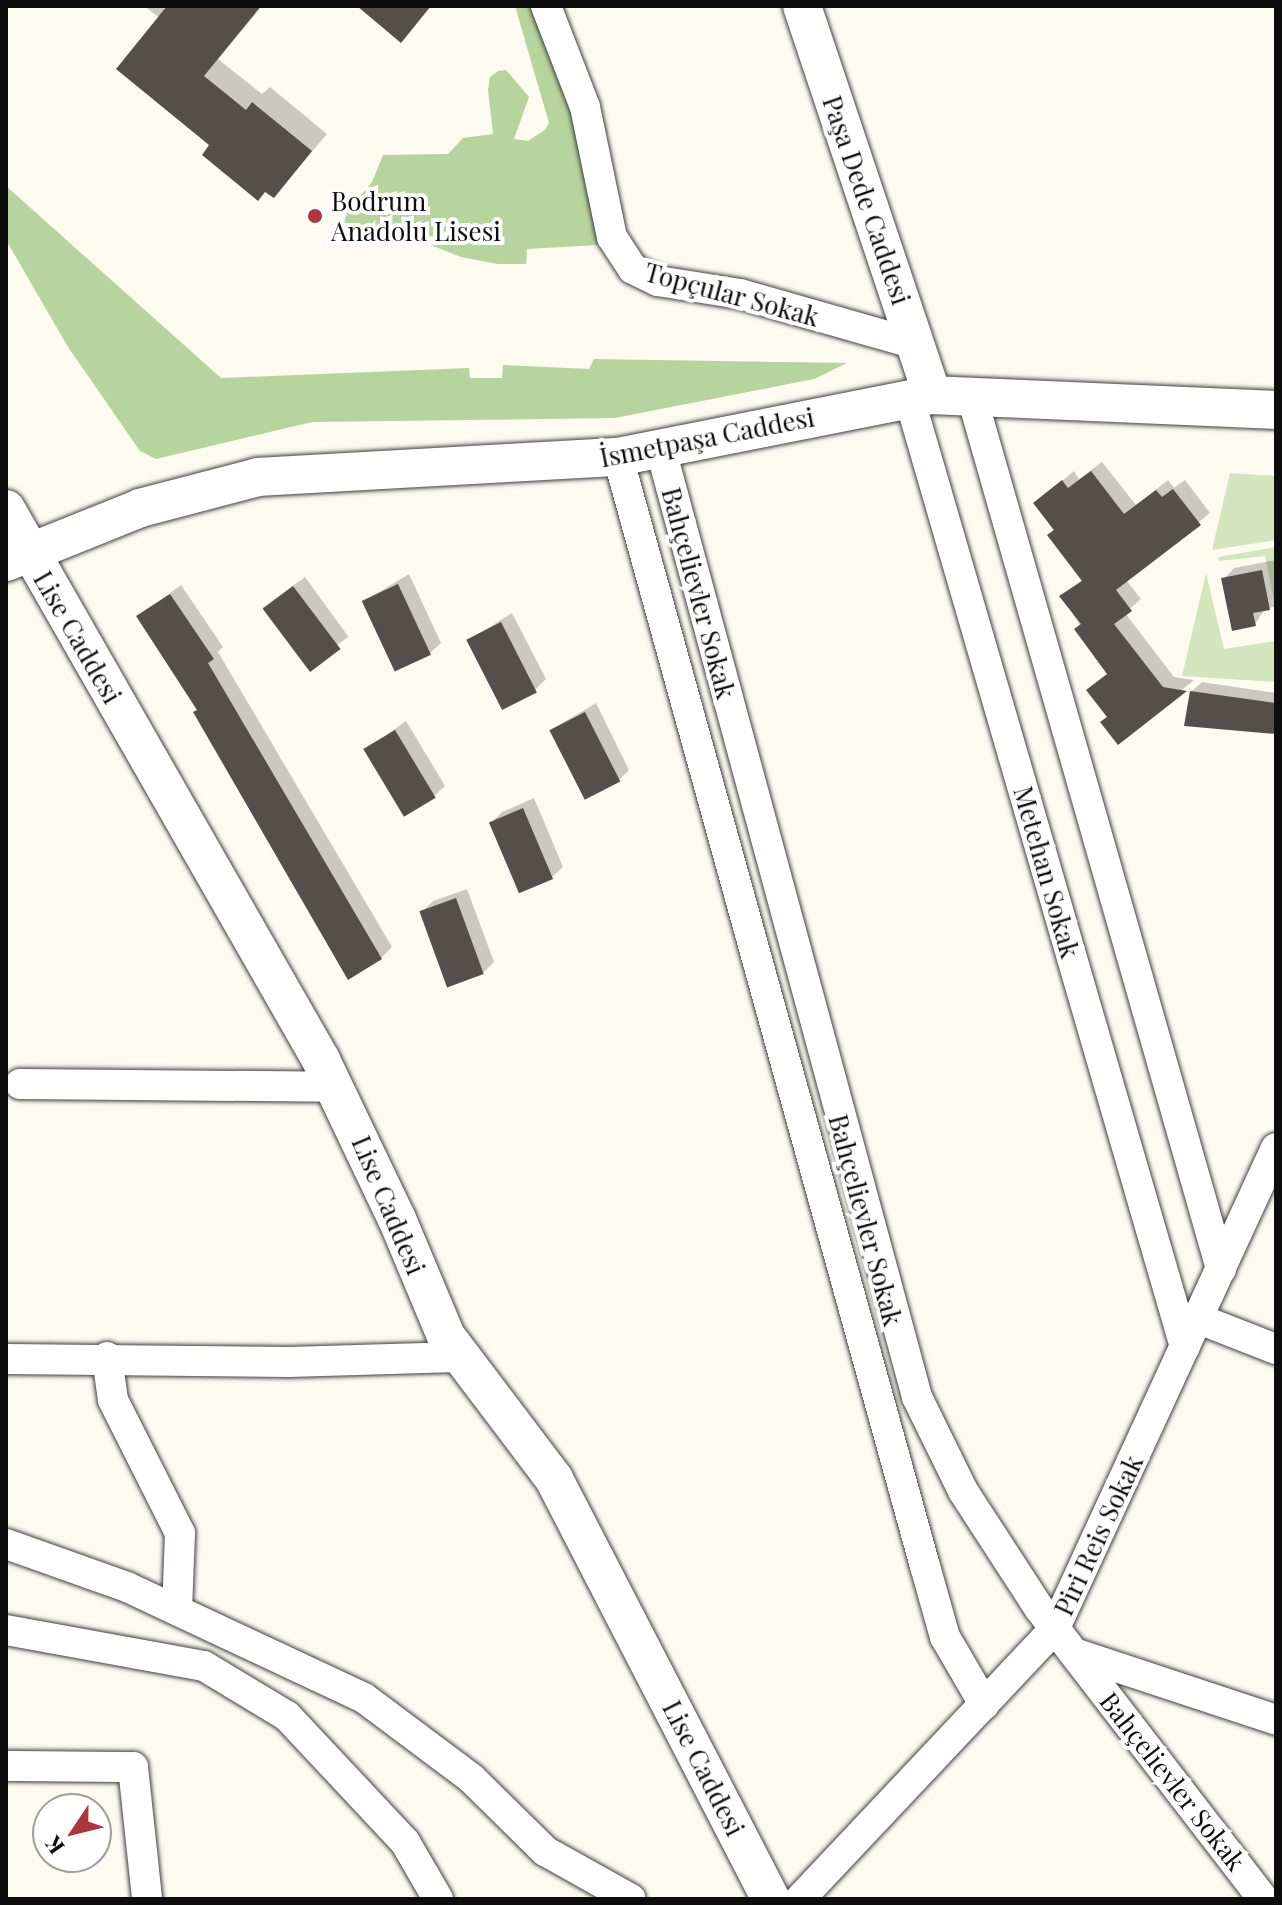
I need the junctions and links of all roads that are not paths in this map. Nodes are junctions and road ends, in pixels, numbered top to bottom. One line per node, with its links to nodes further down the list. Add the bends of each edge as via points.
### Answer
1 (546, 6): 3 (street, Topçular Sokak, via 585,107 612,237 633,269 658,281 740,294)
2 (802, 6): 3 (street, Paşa Dede Caddesi)
3 (915, 344): 4 (street, Paşa Dede Caddesi)
4 (920, 396): 5 (street, İsmetpaşa Caddesi); 7 (street, İsmetpaşa Caddesi); 16 (street, Metehan Sokak)
5 (972, 397): 6 (street, İsmetpaşa Caddesi); 14 (street)
6 (1276, 410)
7 (661, 450): 8 (street, İsmetpaşa Caddesi); 23 (street, Bahçelievler Sokak, via 906,1368 963,1491)
8 (618, 457): 10 (street, İsmetpaşa Caddesi, via 258,477 140,508); 26 (street, via 945,1637)
9 (6, 509): 10 (street, Lise Caddesi)
10 (17, 556): 12 (street, Lise Caddesi)
11 (20, 1084): 12 (street)
12 (335, 1087): 19 (street, Lise Caddesi)
13 (1276, 1148): 14 (street, Piri Reis Sokak)
14 (1221, 1269): 15 (street, Piri Reis Sokak)
15 (1199, 1319): 16 (street, Piri Reis Sokak); 17 (street)
16 (1185, 1347): 23 (street, Piri Reis Sokak)
17 (1276, 1349)
18 (107, 1357): 19 (street, via 289,1362); 20 (street); 22 (street, via 113,1400 180,1533)
19 (458, 1357): 32 (street, Lise Caddesi, via 554,1479)
20 (6, 1359)
21 (6, 1544): 22 (street)
22 (177, 1610): 31 (street, via 364,1698 471,1778 545,1851)
23 (1055, 1628): 25 (street, Bahçelievler Sokak); 26 (street, Piri Reis Sokak)
24 (6, 1630): 30 (street, via 204,1666 287,1716 405,1842)
25 (1074, 1653): 27 (street); 34 (street, Bahçelievler Sokak)
26 (984, 1704): 33 (street, Piri Reis Sokak)
27 (1276, 1720)
28 (6, 1766): 29 (street, via 133,1767)
29 (147, 1899)
30 (438, 1899)
31 (631, 1899)
32 (771, 1899)
33 (800, 1899)
34 (1263, 1899)

